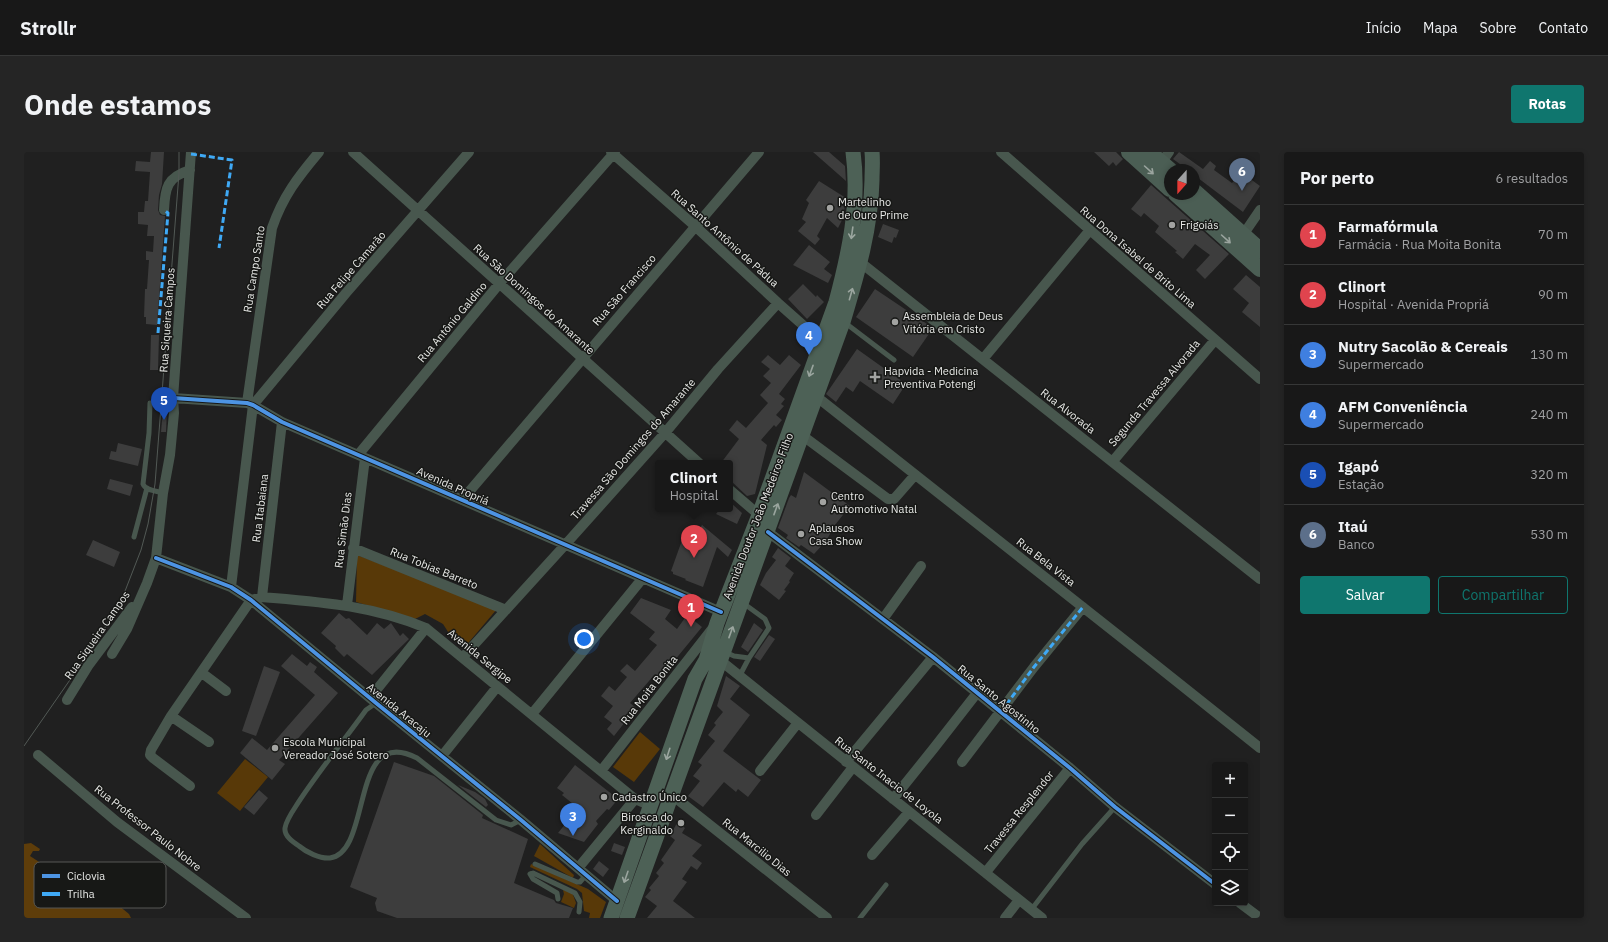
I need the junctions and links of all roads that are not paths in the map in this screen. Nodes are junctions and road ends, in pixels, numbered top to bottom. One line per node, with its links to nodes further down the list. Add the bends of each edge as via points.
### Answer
1 (191, 152): 13 (street, Rua Siqueira Campos)
2 (319, 152): 38 (street, Rua Campo Santo, via 286,195 272,228)
3 (353, 152): 19 (street, Rua São Domingos do Amarante)
4 (469, 152): 19 (street, Rua Felipe Camarão)
5 (759, 152): 20 (street, Rua São Francisco)
6 (853, 152): 30 (main road, Avenida Doutor João Medeiros Filho, one-way to 30, via 856,193 849,247 836,302)
7 (1001, 152): 21 (street, Rua Dona Isabel de Brito Lima)
8 (1129, 152): 14 (highway, one-way to 14)
9 (1149, 152): 12 (highway)
10 (613, 153): 20 (street, Rua Santo Antônio de Pádua); 26 (street, Rua Antônio Galdino)
11 (872, 153): 24 (main road, Avenida Doutor João Medeiros Filho, via 869,215)
12 (1167, 161)
13 (190, 170): 17 (street, via 179,173 167,186); 36 (street, Rua Siqueira Campos)
14 (1164, 184)
15 (1200, 196): 22 (highway)
16 (1183, 200): 25 (highway, one-way to 25)
17 (164, 210)
18 (1260, 210): 22 (street)
19 (418, 212): 26 (street, Rua São Domingos do Amarante); 38 (street, Rua Felipe Camarão)
20 (695, 226): 27 (street, Rua Santo Antônio de Pádua); 31 (street, Rua São Francisco)
21 (1090, 230): 29 (street, Rua Dona Isabel de Brito Lima); 32 (street)
22 (1243, 234): 23 (highway)
23 (1260, 250)
24 (860, 262): 28 (main road, Avenida Doutor João Medeiros Filho, one-way to 24); 32 (street, Rua Alvorada)
25 (1260, 269)
26 (499, 284): 31 (street, Rua São Domingos do Amarante); 42 (street, Rua Antônio Galdino)
27 (778, 303): 30 (street, Rua Santo Antônio de Pádua); 40 (street, Travessa São Domingos do Amarante)
28 (843, 322): 33 (lane); 35 (main road, Avenida Doutor João Medeiros Filho)
29 (1215, 340): 34 (street, Rua Dona Isabel de Brito Lima); 44 (street, Segunda Travessa Alvorada)
30 (822, 342): 50 (main road, Avenida Doutor João Medeiros Filho, one-way to 50)
31 (582, 358): 40 (street, Rua São Domingos do Amarante); 49 (street, Rua São Francisco)
32 (983, 359): 44 (street, Rua Alvorada)
33 (894, 360)
34 (1260, 379)
35 (817, 397): 41 (main road, Avenida Doutor João Medeiros Filho); 45 (street, Rua Bela Vista)
36 (173, 398): 38 (street, Avenida Propriá); 47 (street, Rua Siqueira Campos, via 170,455)
37 (150, 403): 46 (lane, via 143,484)
38 (250, 404): 39 (street, Avenida Propriá); 60 (street, Rua Campo Santo)
39 (282, 422): 42 (street, Avenida Propriá); 61 (street, Rua Itabaiana)
40 (665, 433): 43 (street, Rua São Domingos do Amarante); 53 (street, Travessa São Domingos do Amarante)
41 (803, 436): 45 (street, via 888,499 894,500); 51 (main road, Avenida Doutor João Medeiros Filho, one-way to 41)
42 (362, 456): 49 (street, Avenida Propriá); 54 (street, Rua Simão Dias)
43 (696, 460)
44 (1113, 462): 58 (street, Rua Alvorada)
45 (915, 475): 65 (street, Rua Bela Vista)
46 (147, 488): 47 (lane); 52 (lane)
47 (163, 493): 55 (street, Rua Siqueira Campos)
48 (733, 493): 50 (street)
49 (462, 500): 53 (street, Avenida Propriá)
50 (759, 515): 67 (main road, Avenida Doutor João Medeiros Filho)
51 (768, 532): 63 (main road, Avenida Doutor João Medeiros Filho); 68 (street, Rua Santo Agostinho)
52 (134, 537)
53 (565, 545): 57 (street, Avenida Propriá); 66 (street, Travessa São Domingos do Amarante)
54 (353, 548): 64 (street, Rua Simão Dias); 66 (street, Rua Tobias Barreto)
55 (156, 558): 59 (street, Rua Siqueira Campos); 60 (street, Avenida Aracaju)
56 (921, 566): 68 (street)
57 (642, 579): 67 (street, Avenida Propriá); 84 (street)
58 (1260, 579)
59 (147, 583): 70 (street, Rua Siqueira Campos, via 127,629); 81 (street, Rua Siqueira Campos)
60 (231, 586): 62 (street, Avenida Aracaju)
61 (262, 597): 62 (street); 64 (street, Avenida Sergipe)
62 (251, 600): 76 (street); 82 (street, Avenida Aracaju)
63 (742, 602): 71 (main road, Avenida Doutor João Medeiros Filho, one-way to 63); 74 (lane, via 766,619 769,628)
64 (346, 605): 69 (street, Avenida Sergipe, via 394,615)
65 (1083, 607): 83 (street); 90 (street, Rua Bela Vista)
66 (506, 610): 72 (street, Travessa São Domingos do Amarante)
67 (719, 618): 75 (main road, Avenida Doutor João Medeiros Filho); 96 (street, Rua Moita Bonita)
68 (883, 619): 73 (street, Rua Santo Agostinho)
69 (426, 628): 72 (street, Avenida Sergipe); 82 (street)
70 (112, 654)
71 (723, 656): 74 (lane); 77 (street, Rua Santo Inacio de Loyola); 86 (main road, Avenida Doutor João Medeiros Filho)
72 (463, 657): 78 (street, Avenida Sergipe)
73 (933, 657): 80 (street, Rua Santo Agostinho); 94 (street)
74 (749, 658): 77 (lane)
75 (706, 660): 86 (main road, via 692,711); 88 (main road, Avenida Doutor João Medeiros Filho, via 695,678)
76 (202, 673): 79 (street); 85 (street)
77 (739, 677): 87 (street, Rua Santo Inacio de Loyola)
78 (497, 687): 84 (street, Avenida Sergipe); 92 (street)
79 (226, 691)
80 (977, 693): 83 (street, Rua Santo Agostinho); 101 (street)
81 (67, 700)
82 (373, 701): 92 (street, Avenida Aracaju); 106 (lane, via 293,811 286,824 285,833 288,838 315,855 328,858 338,855 347,846 370,774 383,757 398,752 406,752 417,758 496,820 511,825)
83 (1001, 712): 93 (street); 95 (street, Rua Santo Agostinho)
84 (532, 714): 96 (street, Avenida Sergipe)
85 (171, 716): 89 (street); 98 (street, via 154,743 150,755)
86 (697, 723): 99 (main road, Avenida Doutor João Medeiros Filho)
87 (797, 724): 94 (street, Rua Santo Inacio de Loyola); 97 (street)
88 (676, 732): 99 (main road, via 682,744 673,773); 102 (main road, Avenida Doutor João Medeiros Filho, one-way to 102)
89 (209, 742)
90 (1260, 748)
91 (38, 755): 119 (street, Rua Professor Paulo Nobre, via 117,822)
92 (442, 756): 106 (street, Avenida Aracaju)
93 (962, 762)
94 (849, 764): 101 (street, Rua Santo Inacio de Loyola); 105 (street)
95 (1070, 768): 103 (street, Rua Santo Agostinho); 110 (street, Travessa Resplendor)
96 (601, 771): 100 (street, Avenida Sergipe)
97 (760, 771)
98 (190, 786)
99 (672, 795): 121 (main road, Avenida Doutor João Medeiros Filho); 122 (street, Rua Marcilio Dias)
100 (635, 799): 102 (street, Avenida Sergipe); 109 (street)
101 (893, 799): 104 (street, Rua Santo Inacio de Loyola)
102 (651, 806): 115 (main road, Avenida Doutor João Medeiros Filho, one-way to 115)
103 (1115, 807): 111 (street, Rua Santo Agostinho); 117 (lane, via 1082,844)
104 (908, 812): 107 (street); 110 (street, Rua Santo Inacio de Loyola)
105 (816, 815)
106 (521, 820): 109 (street, Avenida Aracaju)
107 (872, 855)
108 (535, 864): 109 (lane, via 577,882 580,882)
109 (583, 871): 115 (street, Avenida Aracaju)
110 (986, 872): 114 (street, Rua Santo Inacio de Loyola)
111 (1212, 882)
112 (886, 885): 123 (lane)
113 (558, 899): 118 (lane, via 558,893 533,879 530,874 540,876 575,893 580,902)
114 (1019, 900): 117 (street, Rua Santo Inacio de Loyola); 124 (street)
115 (617, 901): 120 (main road, Avenida Doutor João Medeiros Filho)
116 (1244, 906): 126 (street)
117 (1031, 910): 125 (street, Rua Santo Inacio de Loyola)
118 (579, 912)
119 (246, 918)
120 (611, 918)
121 (627, 918)
122 (827, 918)
123 (860, 918)
124 (1005, 918)
125 (1042, 918)
126 (1260, 918)

